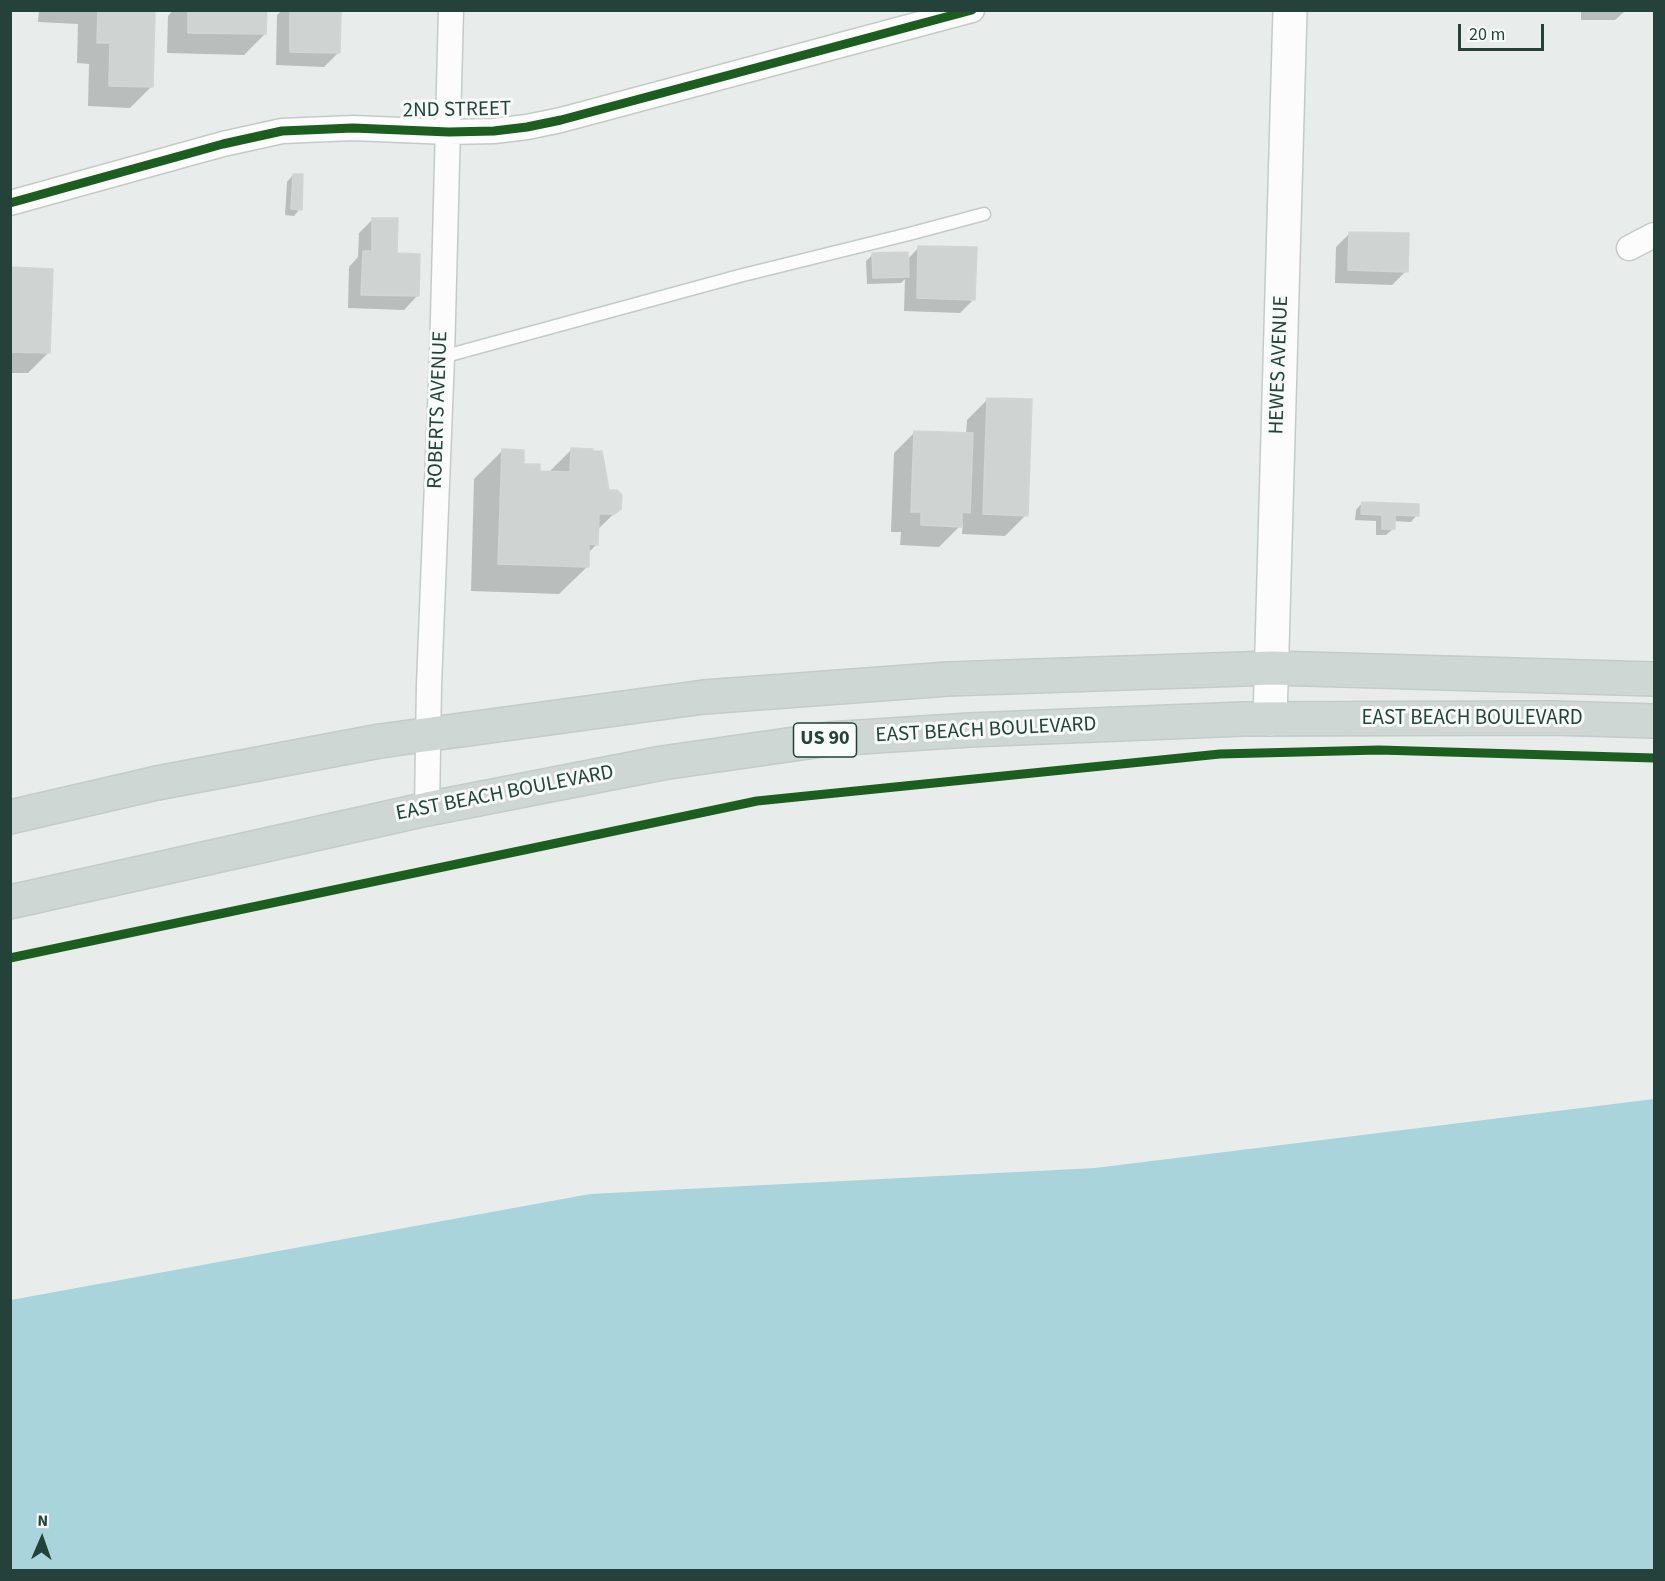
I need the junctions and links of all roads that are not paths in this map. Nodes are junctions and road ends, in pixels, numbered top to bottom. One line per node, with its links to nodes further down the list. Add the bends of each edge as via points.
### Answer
1 (451, 10): 4 (street, ROBERTS AVENUE)
2 (972, 10): 4 (street, 2ND STREET, via 561,120 494,131)
3 (1290, 10): 10 (main road, HEWES AVENUE)
4 (449, 132): 5 (street, 2ND STREET, via 353,128 282,131); 9 (street, ROBERTS AVENUE)
5 (10, 203)
6 (984, 214): 9 (lane)
7 (1654, 236): 8 (street)
8 (1629, 248)
9 (442, 357): 14 (street, ROBERTS AVENUE)
10 (1272, 668): 11 (main road, EAST BEACH BOULEVARD); 12 (main road, HEWES AVENUE); 14 (main road, EAST BEACH BOULEVARD, via 948,680 716,697)
11 (1654, 679)
12 (1270, 719): 13 (main road, EAST BEACH BOULEVARD / US 90); 15 (main road, EAST BEACH BOULEVARD / US 90, via 981,729 830,739 662,763)
13 (1654, 721)
14 (428, 733): 15 (street, ROBERTS AVENUE); 16 (main road, EAST BEACH BOULEVARD, via 157,783)
15 (427, 809): 17 (main road, EAST BEACH BOULEVARD / US 90)
16 (10, 817)
17 (10, 902)

